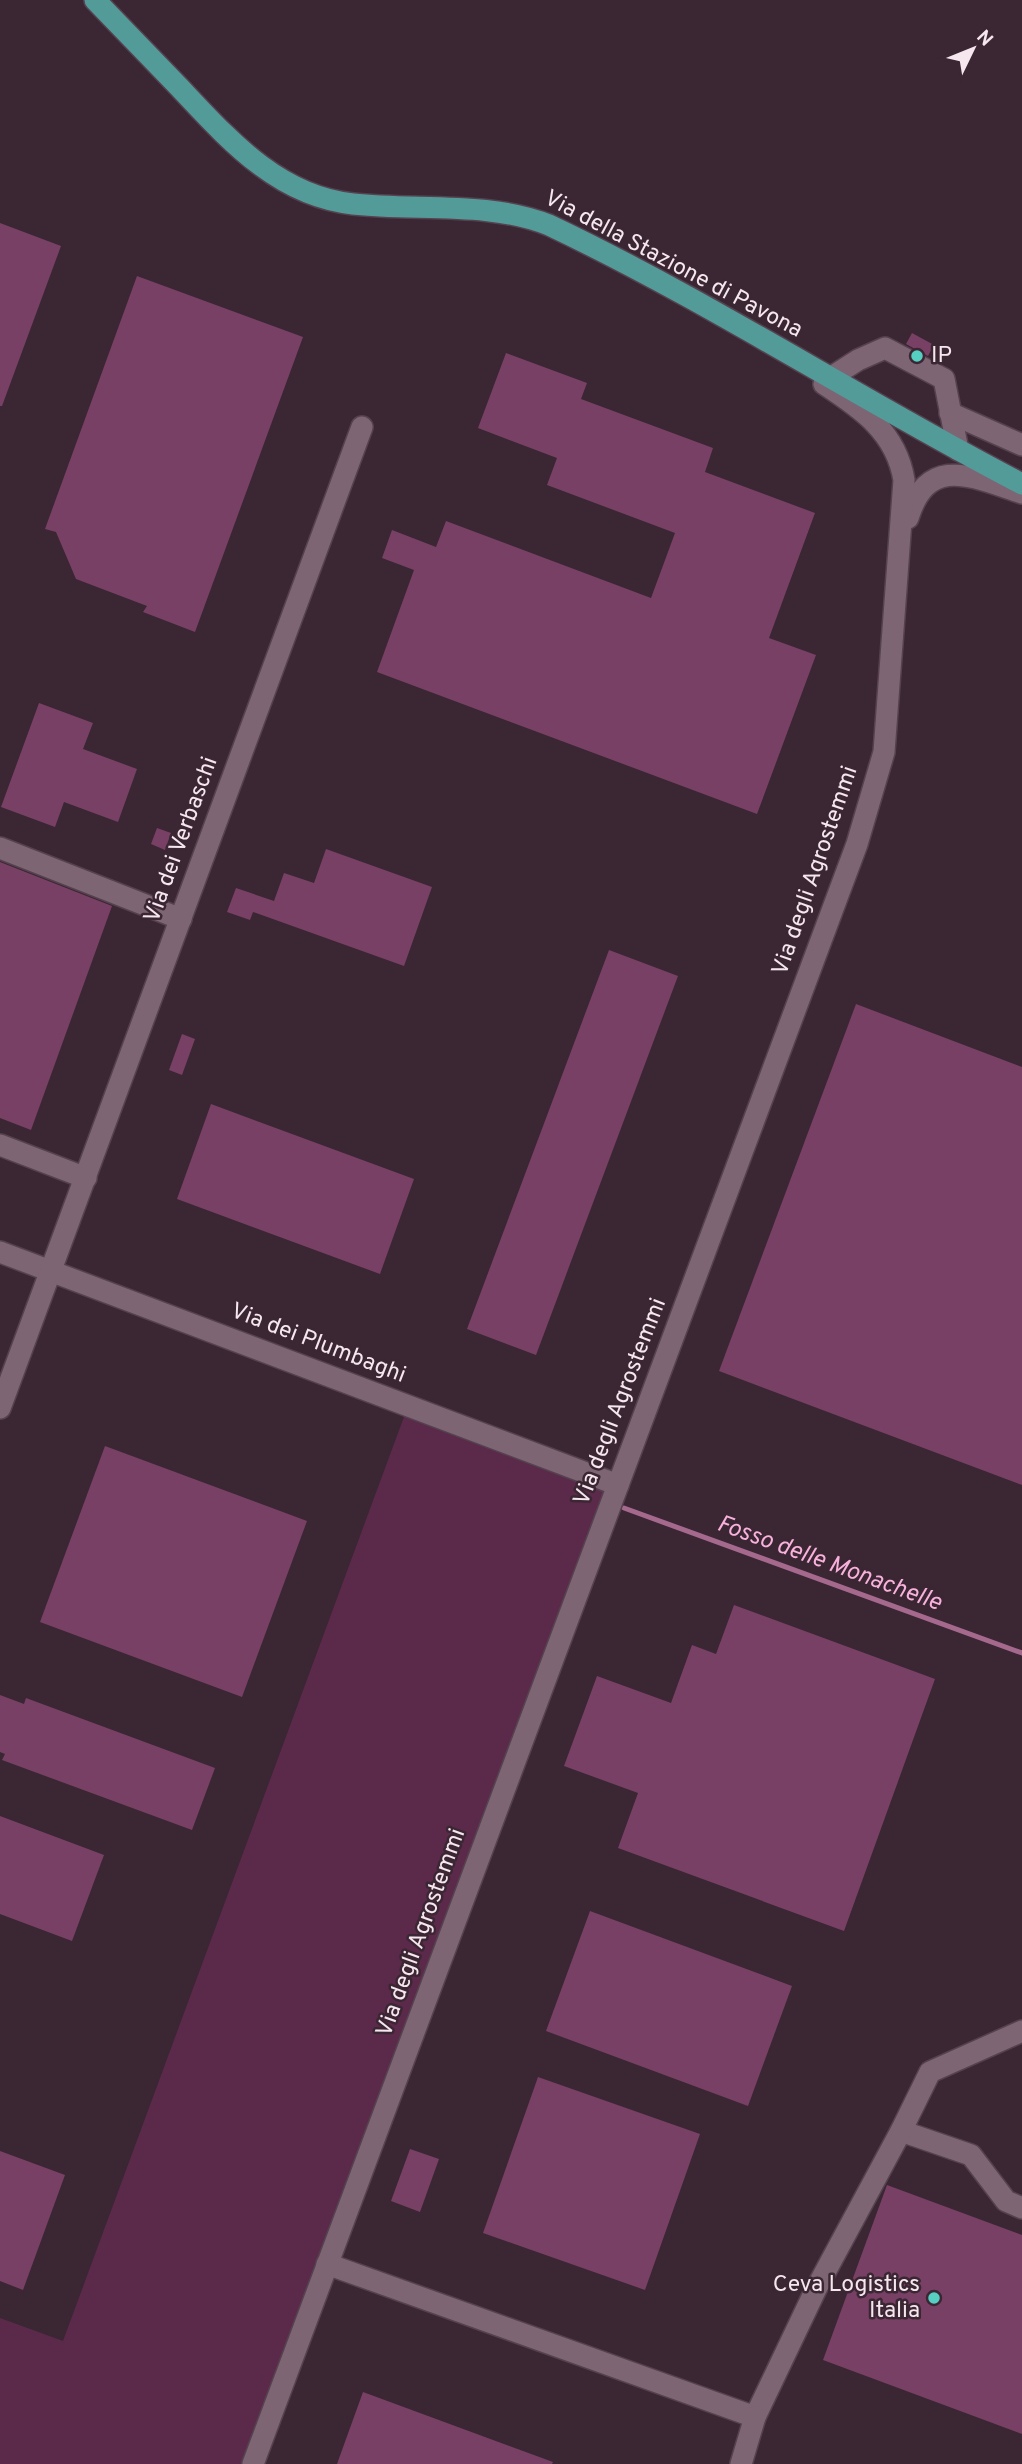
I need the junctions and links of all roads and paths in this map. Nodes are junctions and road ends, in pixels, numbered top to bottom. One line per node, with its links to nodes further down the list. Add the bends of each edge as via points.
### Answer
1 (95, 0): 2 (main road, Via della Stazione di Pavona, via 233,143 296,188 342,202 499,211 532,218)
2 (759, 337): 3 (main road, Via della Stazione di Pavona); 10 (street, Via degli Agrostemmi, via 863,411 886,434 904,480)
3 (830, 378): 4 (street, via 885,348 944,379); 7 (main road, Via della Stazione di Pavona)
4 (950, 413): 6 (street); 7 (street)
5 (362, 428): 12 (street, Via dei Verbaschi)
6 (1022, 444)
7 (958, 450): 8 (main road, Via della Stazione di Pavona)
8 (1022, 484)
9 (1022, 493): 10 (street, Via degli Agrostemmi, via 966,477 938,478 923,486 914,500)
10 (901, 544): 18 (street, Via degli Agrostemmi, via 884,752 857,844)
11 (0, 848): 12 (street)
12 (181, 919): 14 (street, Via dei Verbaschi)
13 (0, 1144): 14 (street)
14 (86, 1178): 16 (street, Via dei Verbaschi)
15 (0, 1252): 16 (street, Via dei Plumbaghi)
16 (52, 1271): 17 (street, Via dei Verbaschi); 18 (street, Via dei Plumbaghi)
17 (0, 1408)
18 (618, 1485): 22 (street, Via degli Agrostemmi)
19 (1022, 2031): 20 (street, via 930,2072)
20 (901, 2131): 21 (street, via 971,2155 1006,2201); 23 (street, via 816,2289)
21 (1022, 2208)
22 (327, 2264): 23 (street); 24 (street, Via degli Agrostemmi)
23 (755, 2417): 25 (street)
24 (253, 2464)
25 (741, 2464)

